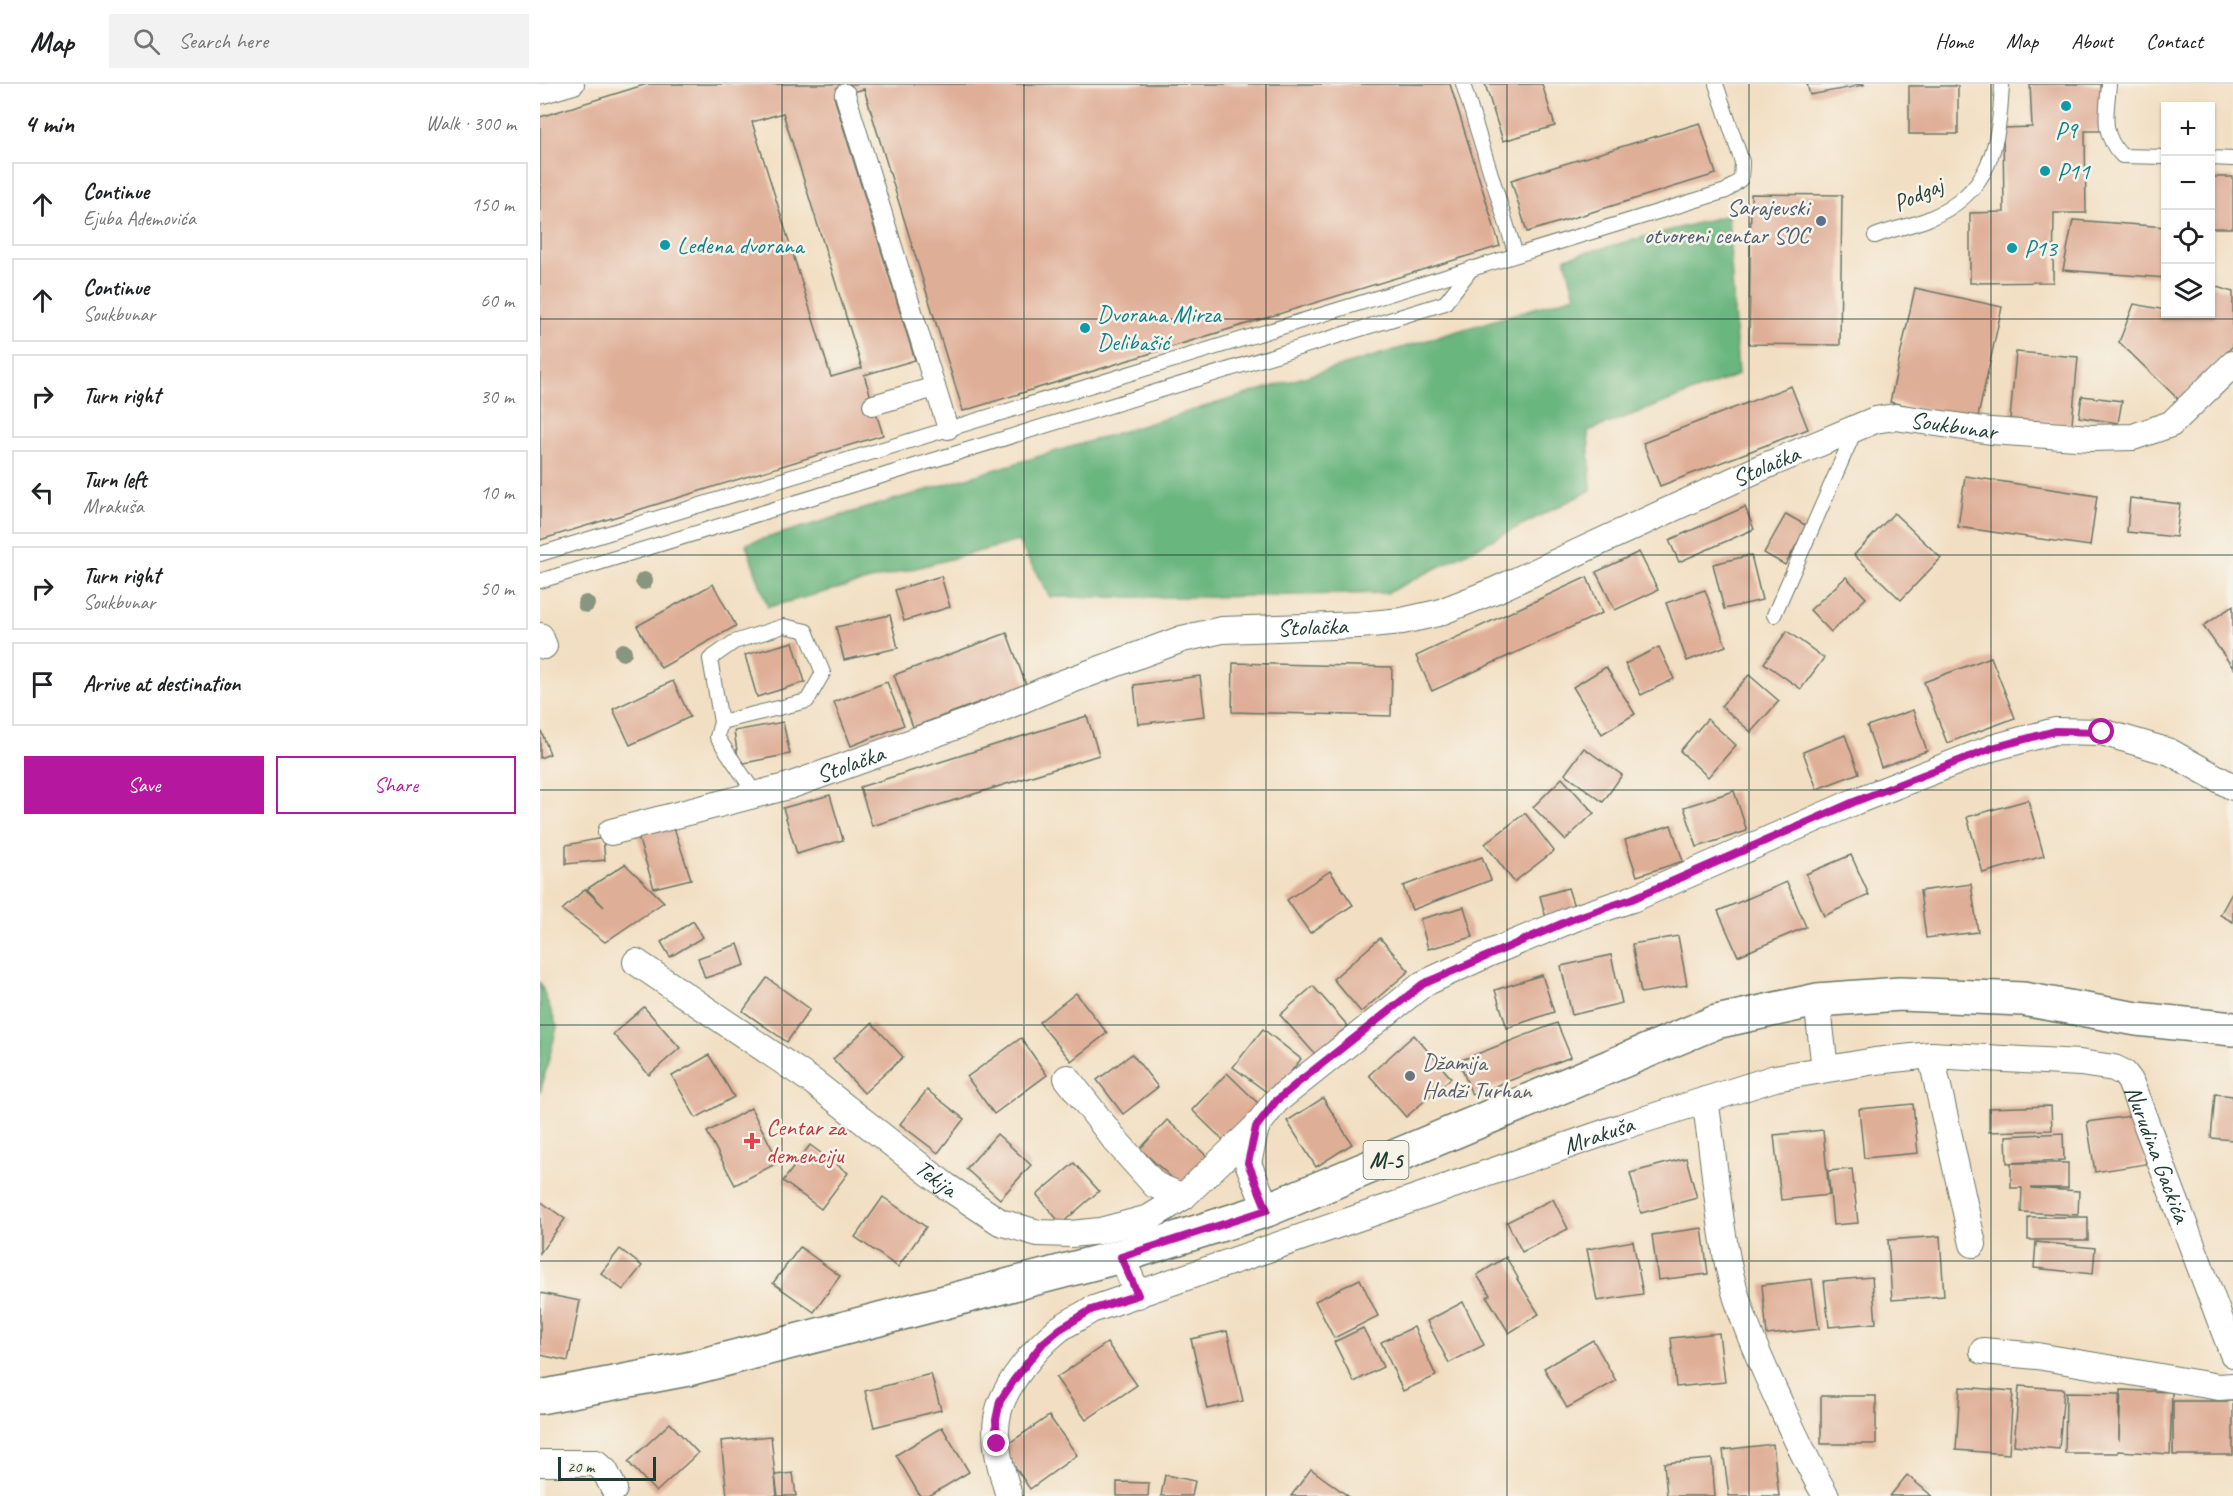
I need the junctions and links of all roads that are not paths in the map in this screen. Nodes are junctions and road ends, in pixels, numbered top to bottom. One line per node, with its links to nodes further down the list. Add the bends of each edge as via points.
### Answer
1 (574, 84): 6 (street)
2 (1463, 84): 12 (lane)
3 (1716, 84): 12 (lane, via 1742,162 1741,179 1726,190)
4 (2002, 84): 11 (lane, Podgaj, via 2000,118 1989,166 1975,186 1956,205)
5 (2109, 84): 8 (lane, via 2106,129 2112,145 2122,156)
6 (540, 94)
7 (845, 94): 15 (street)
8 (2161, 157)
9 (2215, 158): 10 (lane)
10 (2233, 159)
11 (1875, 236)
12 (1516, 255): 13 (lane)
13 (1472, 268): 18 (lane); 20 (lane, via 1445,303)
14 (2233, 364): 17 (street, Soukbunar, via 2172,424 2133,437 1990,431 1895,417)
15 (935, 387): 16 (street); 18 (street)
16 (873, 405)
17 (1857, 426): 21 (lane); 24 (street, Stolačka, via 1438,613 1371,624 1222,630 1182,639 845,767)
18 (948, 429): 19 (lane)
19 (540, 554)
20 (540, 581)
21 (1774, 615)
22 (721, 722): 22 (lane, via 807,701 823,673 806,631 784,626 734,642 710,659); 24 (lane, via 717,737)
23 (2233, 787): 33 (street, via 2170,752 2102,732 2055,731 1992,748 1423,984 1276,1101)
24 (756, 795): 25 (street, Stolačka)
25 (611, 832)
26 (636, 962): 34 (street, Tekija, via 812,1081 946,1186 1000,1222 1038,1233 1100,1231 1149,1218)
27 (1817, 1000): 28 (main road, M-5, via 1900,994 2023,999 2137,1019); 30 (street); 35 (main road, M-5, via 1716,1022)
28 (2233, 1029)
29 (1931, 1056): 30 (street, Nurudina Gackića); 36 (street); 40 (street, Nurudina Gackića, via 2080,1063 2124,1073 2135,1091)
30 (1825, 1069): 32 (street, Nurudina Gackića, via 1774,1078)
31 (1067, 1078): 34 (street, via 1155,1185)
32 (1705, 1100): 38 (street, Mrakuša); 46 (street, via 1719,1215 1742,1315)
33 (1256, 1127): 34 (street, Tekija); 35 (street, via 1248,1163)
34 (1183, 1197)
35 (1267, 1210): 37 (main road, M-5)
36 (1973, 1244)
37 (1121, 1257): 38 (street); 42 (main road, M-5, via 688,1369)
38 (1138, 1295): 45 (street, via 1091,1310 1060,1329 1043,1343 1000,1401 997,1444)
39 (1983, 1351): 41 (street)
40 (2233, 1354)
41 (2233, 1386)
42 (540, 1397)
43 (540, 1463): 44 (street, via 596,1463 606,1471)
44 (614, 1489)
45 (1009, 1496)
46 (1826, 1496)

